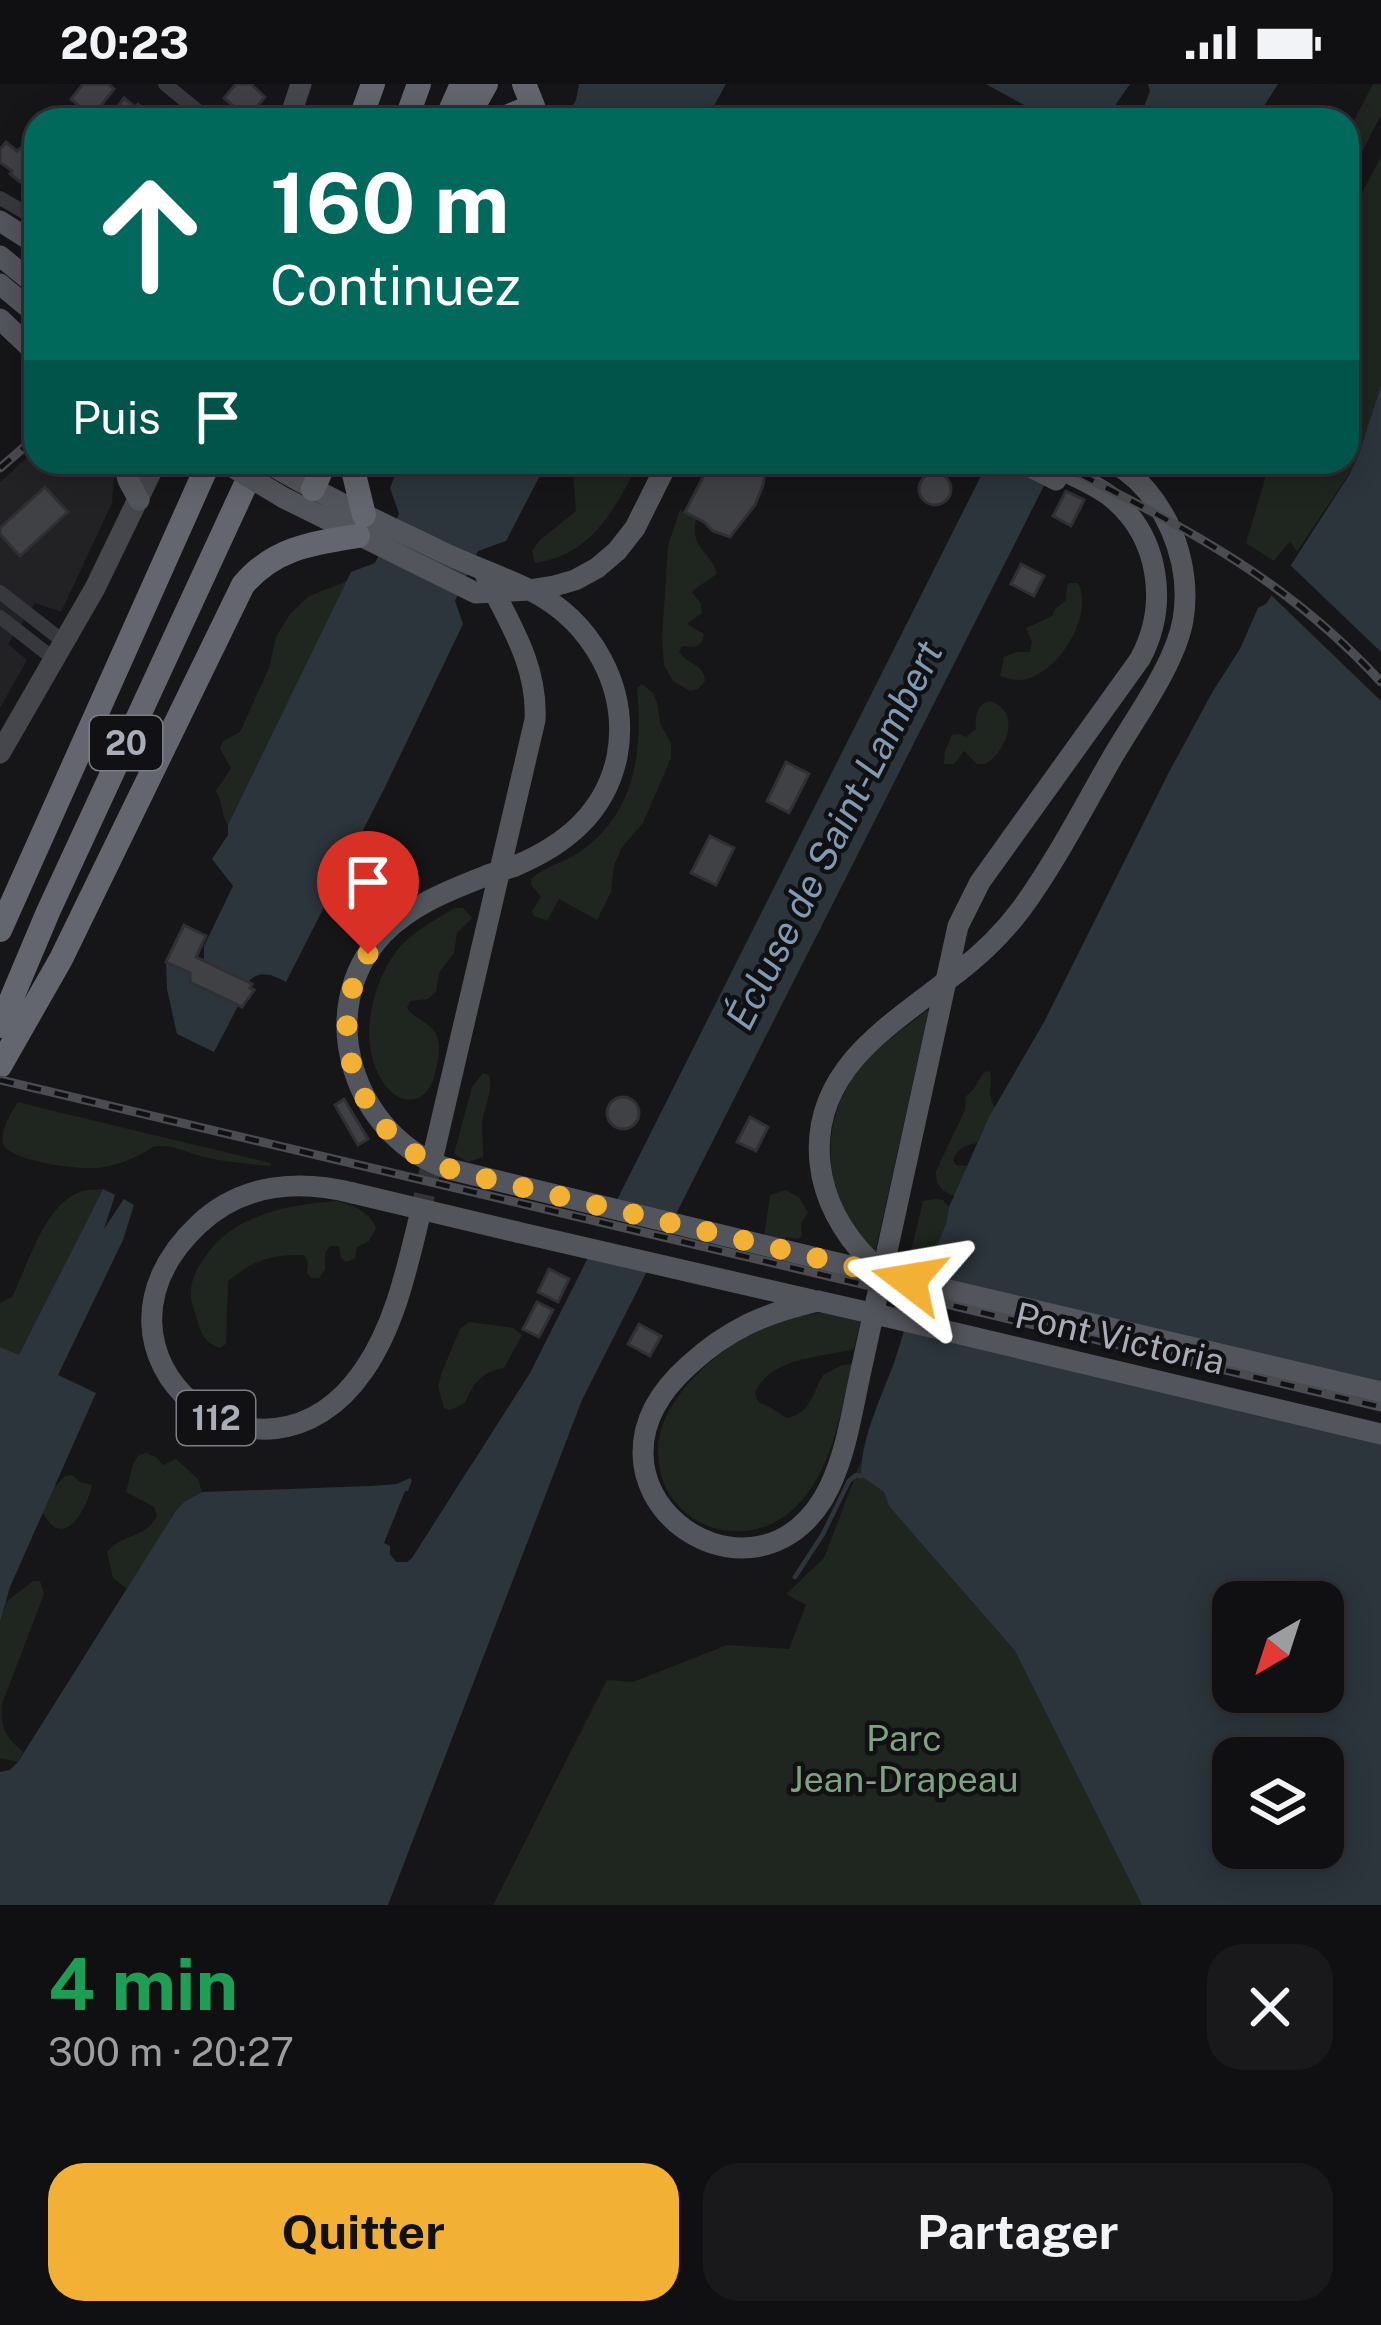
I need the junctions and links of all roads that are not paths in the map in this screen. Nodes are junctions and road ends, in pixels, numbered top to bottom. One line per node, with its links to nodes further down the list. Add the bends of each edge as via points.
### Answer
1 (165, 84): 2 (street)
2 (194, 108)
3 (0, 256): 4 (main road)
4 (24, 275)
5 (0, 284): 6 (main road)
6 (24, 304)
7 (0, 319): 8 (main road)
8 (18, 342)
9 (127, 474): 22 (main road)
10 (151, 474): 22 (street)
11 (204, 474): 30 (highway, 20)
12 (250, 474): 31 (highway, 20)
13 (256, 474): 21 (main road, bridge)
14 (280, 474): 21 (main road)
15 (313, 474): 21 (highway)
16 (355, 474): 23 (highway)
17 (662, 474): 25 (main road, via 617,551 575,580)
18 (1073, 474): 20 (main road)
19 (1084, 474): 20 (main road)
20 (1117, 484): 35 (main road, bridge, via 1162,512 1180,555 1177,643 1030,896 1001,933 872,1040 836,1084 819,1157 826,1198); 36 (main road, via 1153,562 1153,631 958,926 839,1461 822,1500 797,1528 750,1547 712,1544 680,1525 652,1493 643,1461 647,1422 664,1390 704,1351 734,1330)
21 (297, 489): 23 (main road); 23 (main road)
22 (139, 500): 28 (street)
23 (373, 531): 24 (main road, Pont Victoria); 32 (highway, via 302,545 243,585 61,959)
24 (478, 583): 25 (main road, Pont Victoria); 33 (main road, via 523,647 535,720)
25 (529, 590): 35 (main road, Pont Victoria, bridge, via 569,616 614,688 620,731 612,774 586,821 552,848 414,908 375,944 360,966 346,1022 371,1109 412,1152 442,1167)
26 (0, 592): 28 (street)
27 (0, 617): 28 (street)
28 (59, 650): 29 (street)
29 (0, 753)
30 (0, 930)
31 (0, 1026)
32 (0, 1066)
33 (434, 1152)
34 (420, 1215): 36 (main road, Pont Victoria / 112, bridge, via 381,1341 336,1402 306,1421 274,1429 229,1424 196,1408 165,1371 152,1328 156,1286 178,1247 217,1210 253,1192 296,1185)
35 (878, 1268): 37 (main road, Pont Victoria)
36 (818, 1301): 38 (main road, Pont Victoria / 112, bridge)
37 (1381, 1392)
38 (1381, 1434)

